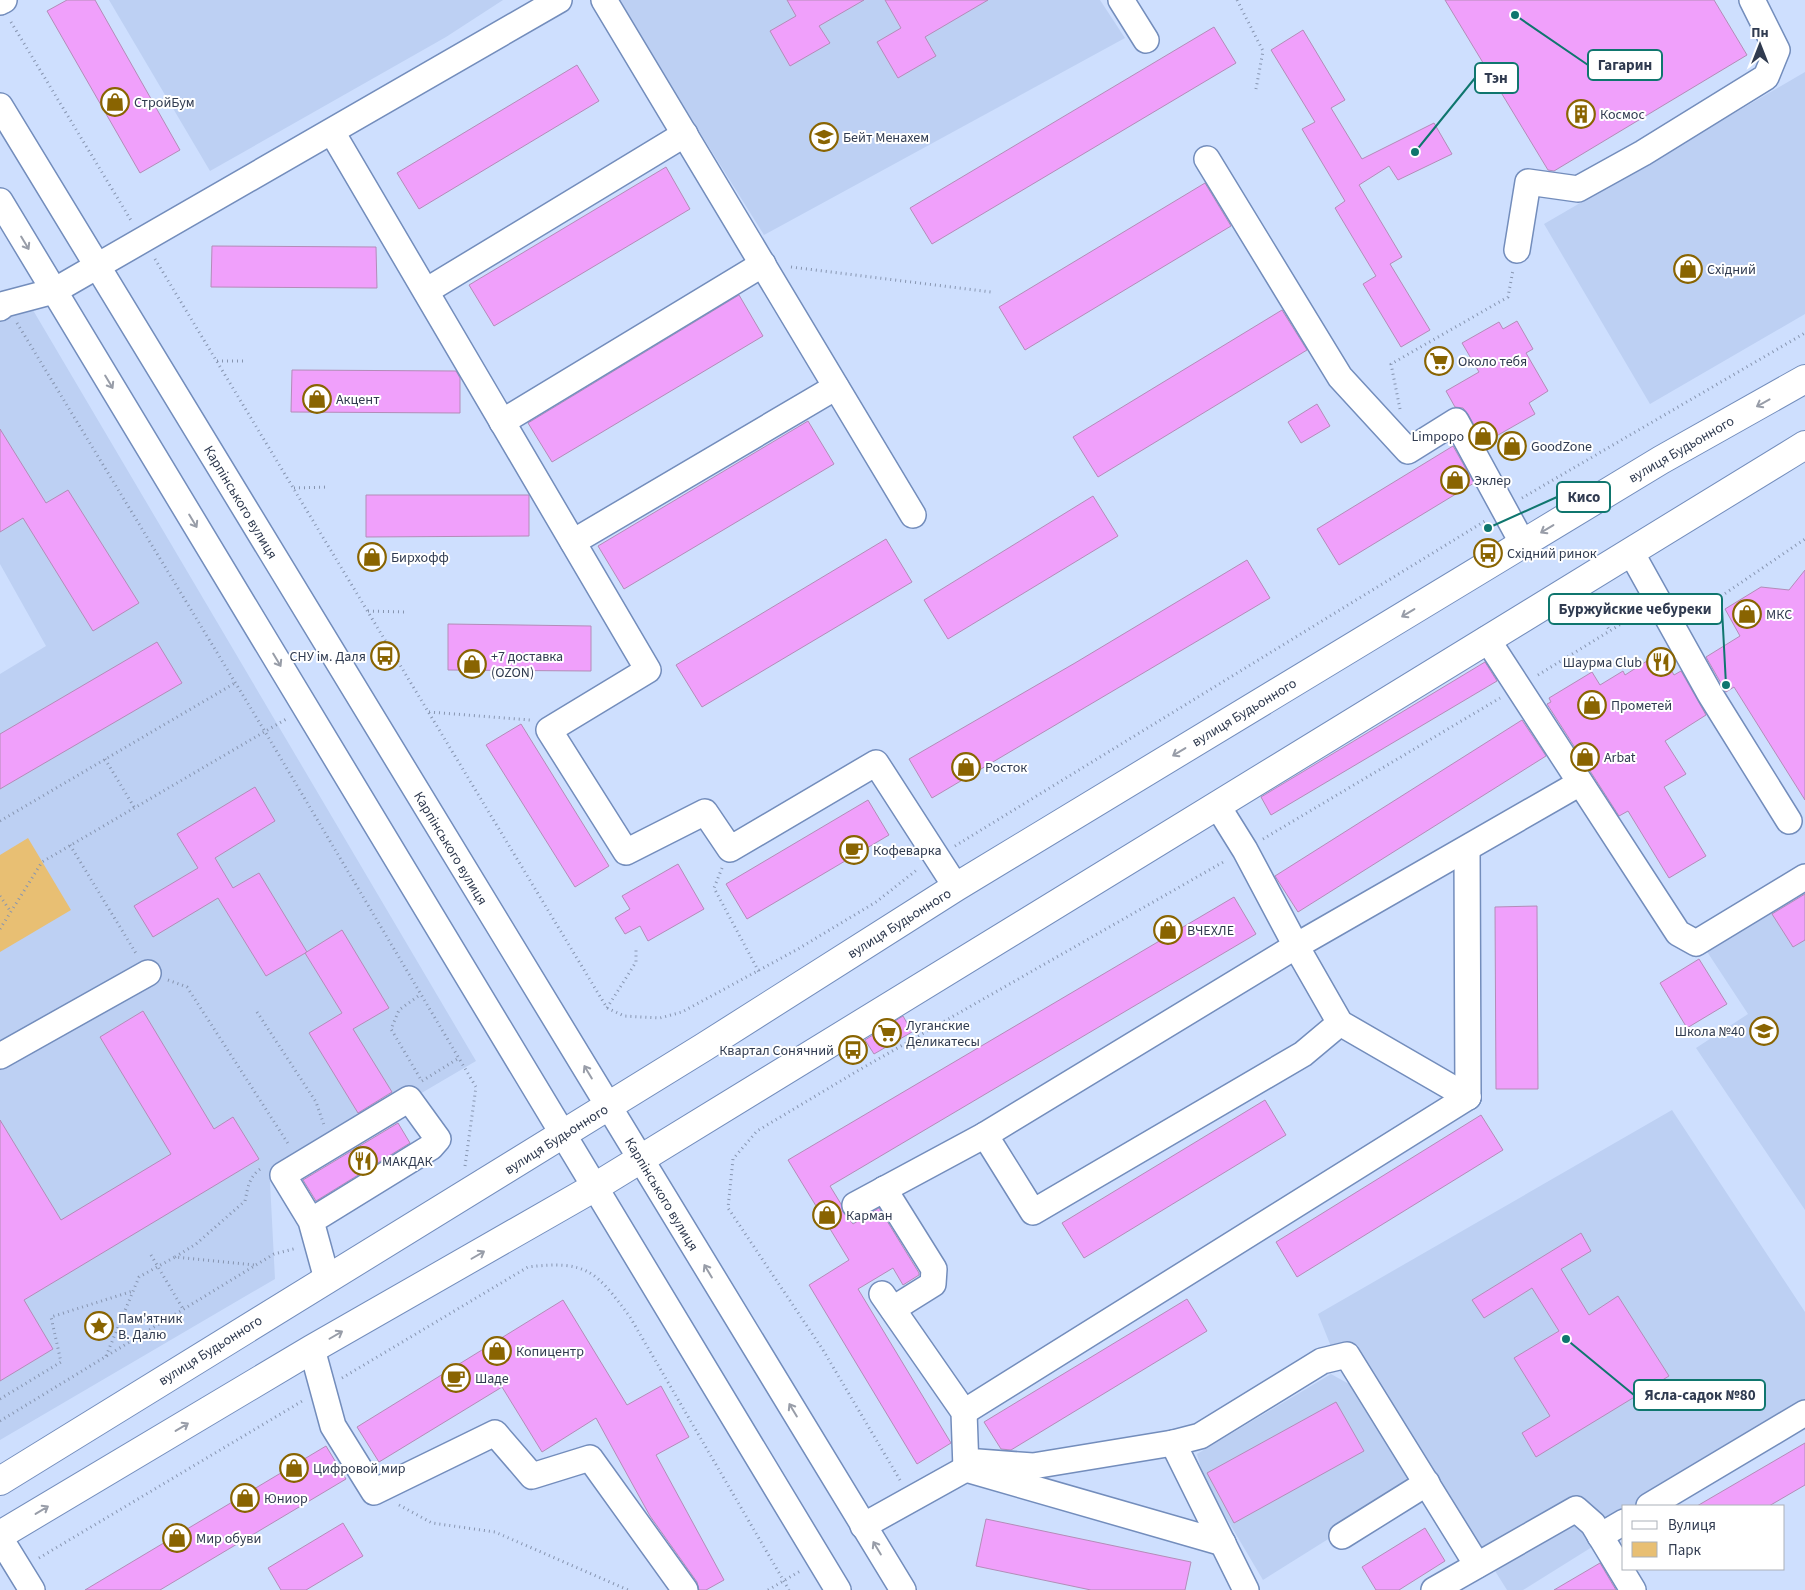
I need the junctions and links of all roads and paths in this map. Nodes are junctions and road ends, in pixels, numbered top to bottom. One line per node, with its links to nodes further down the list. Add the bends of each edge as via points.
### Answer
1 (559, 0): 10 (street)
2 (604, 0): 11 (street)
3 (1121, 0): 7 (street)
4 (1237, 0): 8 (path, via 1263,50)
5 (1752, 0): 15 (street, via 1777,50 1766,78 1578,189 1528,182)
6 (5, 8): 14 (path)
7 (1146, 40)
8 (1256, 89)
9 (0, 106): 17 (street, Карпінського вулиця)
10 (332, 132): 14 (street); 19 (street)
11 (685, 134): 16 (street); 19 (street)
12 (1207, 159): 33 (street, via 1340,376 1408,451 1456,422)
13 (0, 201): 18 (street, one-way to 18)
14 (144, 241): 17 (street); 24 (path)
15 (1516, 250)
16 (763, 264): 20 (path); 27 (street); 29 (street)
17 (98, 267): 18 (street); 79 (street, Карпінського вулиця, one-way to 17)
18 (54, 291): 22 (street); 48 (street, one-way to 48)
19 (426, 291): 29 (street)
20 (991, 292)
21 (1508, 298): 28 (path, via 1391,364)
22 (3, 306): 47 (path)
23 (1805, 333): 33 (path)
24 (216, 361): 25 (path); 32 (path)
25 (248, 361)
26 (1805, 379): 37 (main road, вулиця Будьонного, one-way to 37, via 1661,460)
27 (836, 387): 34 (street); 36 (street)
28 (1400, 412)
29 (502, 422): 36 (street)
30 (1805, 445): 38 (main road)
31 (329, 487): 32 (path)
32 (293, 488): 41 (path)
33 (1504, 509): 37 (street); 62 (path)
34 (912, 515)
35 (1805, 539): 43 (path)
36 (573, 542): 50 (street, via 648,670)
37 (1523, 544): 64 (main road, вулиця Будьонного, one-way to 64)
38 (1631, 552): 39 (main road); 40 (street)
39 (1580, 583): 44 (path); 45 (main road)
40 (1659, 602): 43 (street); 44 (path)
41 (368, 611): 42 (path); 49 (path)
42 (404, 612)
43 (1674, 629): 57 (street, via 1710,694)
44 (1610, 631): 46 (path)
45 (1487, 640): 46 (street); 54 (main road)
46 (1514, 674): 53 (street); 61 (path)
47 (235, 683): 51 (path); 52 (path)
48 (306, 709): 51 (path); 81 (street)
49 (428, 712): 50 (path); 73 (path)
50 (561, 723): 59 (street, via 549,730 626,852 704,812)
51 (264, 730): 55 (path); 72 (path)
52 (105, 759): 55 (path); 56 (path)
53 (1580, 783): 60 (street); 63 (street, via 1678,933 1696,943)
54 (1217, 805): 61 (street); 86 (main road)
55 (134, 807): 58 (path)
56 (0, 821)
57 (1789, 821)
58 (70, 845): 66 (path, via 42,862); 71 (path)
59 (730, 849): 62 (street, via 876,763); 70 (path, via 714,888)
60 (1467, 849): 68 (street); 78 (street)
61 (1245, 850): 68 (street); 112 (path, via 757,1131 733,1159 728,1208 822,1350)
62 (937, 857): 64 (street); 70 (path, via 876,902)
63 (1805, 878)
64 (956, 887): 79 (main road, вулиця Будьонного)
65 (0, 896): 66 (path)
66 (10, 912): 67 (path)
67 (0, 929)
68 (1296, 946): 75 (street); 82 (street)
69 (636, 947): 73 (path, via 636,962)
70 (759, 972): 73 (path, via 682,1012 660,1018 624,1016)
71 (148, 973): 76 (street); 84 (path, via 187,986)
72 (421, 994): 77 (path, via 399,1010 391,1029); 85 (path, via 476,1087)
73 (607, 1008)
74 (257, 1012): 80 (path, via 316,1102)
75 (1340, 1023): 78 (street); 82 (street, via 1303,1054 1033,1212)
76 (0, 1056)
77 (427, 1090)
78 (1468, 1097): 104 (street)
79 (608, 1106): 81 (main road, вулиця Будьонного); 86 (street, Карпінського вулиця)
80 (326, 1129)
81 (563, 1134): 89 (street); 97 (main road, вулиця Будьонного)
82 (985, 1135): 90 (street)
83 (462, 1145): 85 (path)
84 (292, 1150)
85 (467, 1153): 88 (path, via 466,1166)
86 (640, 1159): 89 (main road); 115 (street, Карпінського вулиця, one-way to 86)
87 (269, 1164): 94 (path, via 254,1173 248,1183 245,1201 196,1244)
88 (458, 1170)
89 (595, 1187): 100 (main road, one-way to 89); 120 (street)
90 (884, 1189): 91 (street); 104 (street, via 934,1269 933,1284 887,1301)
91 (855, 1205)
92 (314, 1232): 92 (street, via 373,1183 397,1183 441,1158 444,1150 409,1099 283,1174); 95 (path); 97 (street)
93 (151, 1255): 96 (path)
94 (175, 1257): 95 (path); 96 (path)
95 (256, 1265): 99 (path)
96 (158, 1267): 98 (path, via 139,1277); 99 (path)
97 (327, 1279): 109 (main road, вулиця Будьонного)
98 (134, 1291): 101 (path); 103 (path, via 51,1317 61,1362)
99 (183, 1309): 101 (path)
100 (312, 1349): 102 (street); 116 (main road, one-way to 100)
101 (106, 1356): 106 (path)
102 (323, 1389): 111 (street, via 333,1426); 122 (path); 123 (path, via 528,1267 557,1264 583,1268 605,1284 630,1317)
103 (0, 1399)
104 (964, 1412): 108 (street)
105 (1805, 1413): 113 (street)
106 (0, 1420)
107 (1173, 1443): 108 (street, via 1033,1466 978,1462); 110 (street, via 1200,1436 1322,1361 1347,1355); 119 (street)
108 (966, 1469): 112 (street); 119 (street)
109 (0, 1480)
110 (1427, 1484): 117 (street); 121 (street)
111 (374, 1492): 124 (path, via 432,1523 494,1532); 125 (street, via 495,1433 532,1476 590,1458)
112 (911, 1500): 115 (street)
113 (1651, 1505)
114 (1622, 1523): 118 (street)
115 (864, 1526): 129 (street, Карпінського вулиця, one-way to 115)
116 (0, 1536): 122 (street)
117 (1342, 1536)
118 (1600, 1536): 121 (street, via 1593,1524 1576,1509); 132 (street)
119 (1223, 1543): 130 (street)
120 (819, 1559): 123 (path); 128 (street)
121 (1478, 1565): 131 (street)
122 (26, 1580)
123 (783, 1581): 126 (path); 127 (path)
124 (628, 1590)
125 (685, 1590)
126 (768, 1590)
127 (789, 1590)
128 (838, 1590)
129 (902, 1590)
130 (1246, 1590)
131 (1434, 1590)
132 (1633, 1590)

